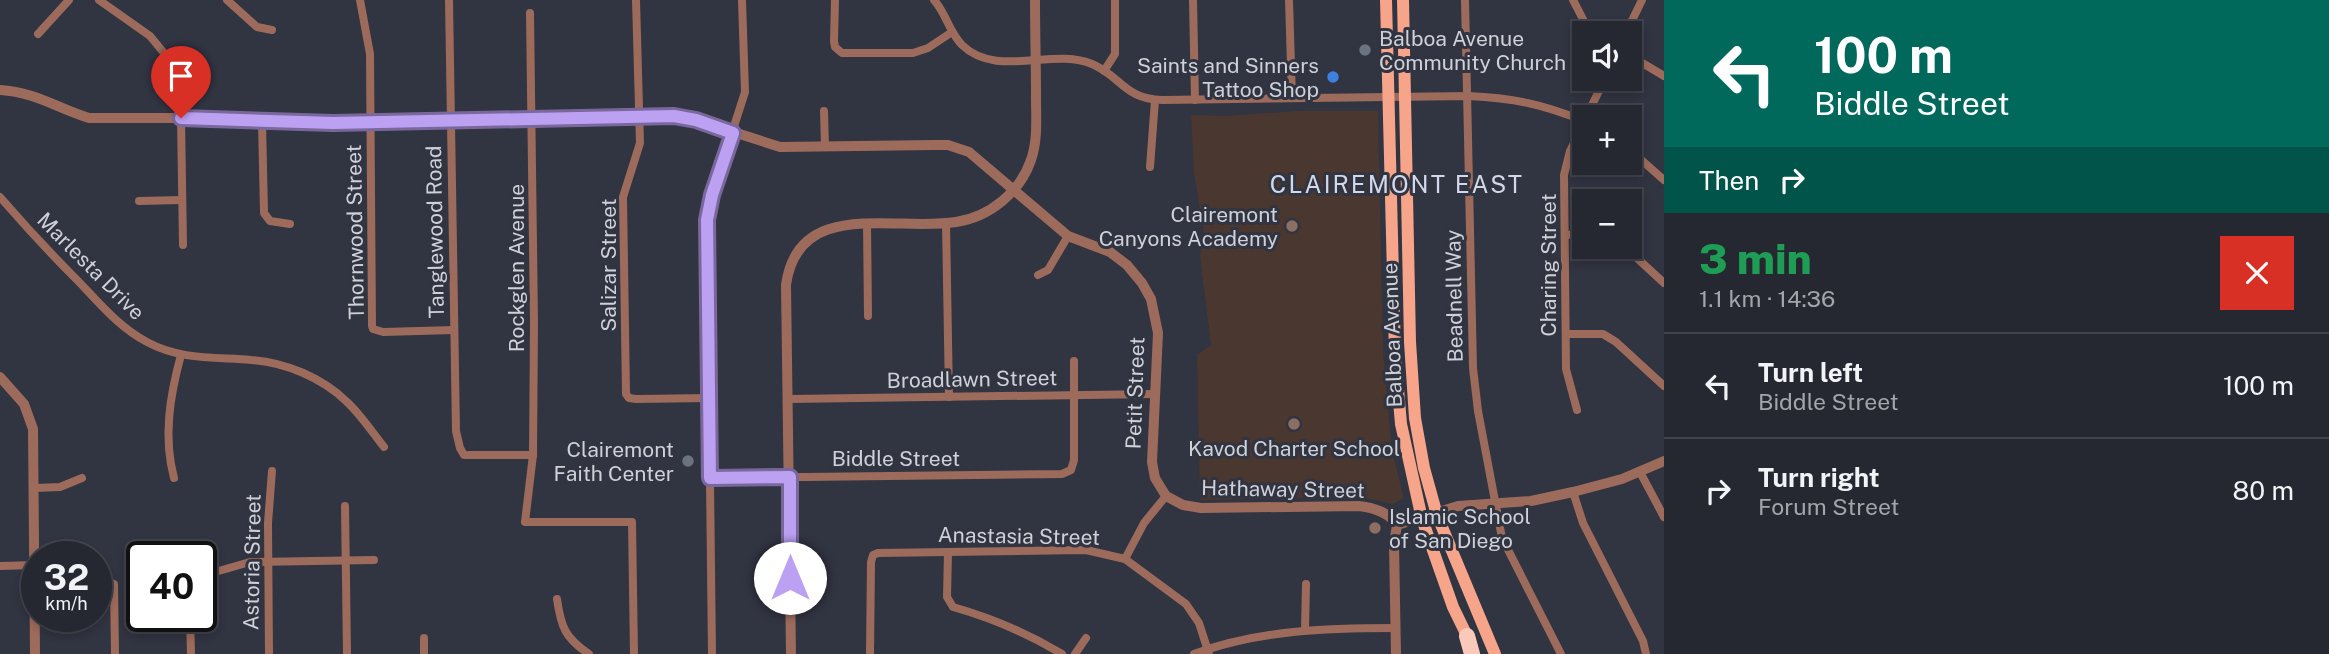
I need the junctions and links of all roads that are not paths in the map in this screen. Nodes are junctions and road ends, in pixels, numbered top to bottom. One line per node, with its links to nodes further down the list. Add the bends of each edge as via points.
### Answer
1 (69, 0): 24 (street)
2 (99, 0): 39 (street, via 150,36 164,53 176,78)
3 (228, 0): 22 (street, via 257,27)
4 (360, 0): 43 (street, Thornwood Street, via 370,54)
5 (449, 0): 42 (street, Tanglewood Road)
6 (636, 0): 37 (street, Salizar Street)
7 (742, 0): 44 (street, via 745,92)
8 (835, 0): 23 (street, via 834,41 842,53 913,53)
9 (934, 0): 23 (street)
10 (1035, 0): 25 (street)
11 (1115, 0): 27 (street, via 1115,54)
12 (1193, 0): 35 (street)
13 (1289, 0): 33 (street)
14 (1386, 0): 31 (main road, Balboa Avenue)
15 (1403, 0): 32 (main road, Balboa Avenue)
16 (1465, 0): 30 (street, Beadnell Way)
17 (1573, 0): 20 (street)
18 (1642, 0): 21 (street)
19 (530, 13): 40 (street, Rockglen Avenue)
20 (1584, 21)
21 (1632, 21)
22 (272, 30)
23 (952, 33): 25 (street, via 963,47 979,56)
24 (38, 34)
25 (1036, 61): 27 (street, via 1082,61); 50 (street, via 1035,143 1026,172)
26 (1642, 63): 28 (street)
27 (1104, 71): 34 (street, via 1130,93)
28 (1664, 76)
29 (0, 90): 39 (street, Petit Street, via 40,97 89,118)
30 (1468, 96): 32 (street); 38 (street, via 1524,100); 89 (street, Beadnell Way, via 1473,368)
31 (1387, 97): 32 (street); 33 (street); 93 (main road, Balboa Avenue, via 1397,391)
32 (1404, 97): 91 (main road, Balboa Avenue, via 1412,385 1424,468)
33 (1292, 98): 35 (street)
34 (1155, 100): 35 (street); 48 (street)
35 (1195, 100)
36 (824, 111): 45 (street)
37 (640, 116): 40 (street, Petit Street); 44 (street, Petit Street, via 686,117); 74 (street, Salizar Street, via 640,143 623,197 626,394 636,399)
38 (1572, 116)
39 (181, 118): 41 (street, Petit Street); 52 (street)
40 (532, 120): 42 (street, Petit Street); 78 (street, Rockglen Avenue)
41 (262, 121): 43 (street, Petit Street); 56 (street, via 264,213 270,222)
42 (451, 121): 43 (street, Petit Street); 65 (street, Tanglewood Road)
43 (371, 122): 65 (street, Thornwood Street, via 373,329)
44 (733, 133): 45 (street, Petit Street, via 780,147); 74 (street, via 707,220)
45 (825, 147): 50 (street, Petit Street, via 948,145 969,152)
46 (1572, 147): 57 (street, Charing Street, via 1564,175)
47 (1642, 161): 49 (street)
48 (1150, 167)
49 (1664, 180)
50 (1014, 190): 55 (street, via 989,211); 59 (street, Petit Street)
51 (0, 197): 67 (street, Marlesta Drive, via 121,326)
52 (182, 200): 53 (street); 60 (street)
53 (139, 201)
54 (867, 223): 55 (street); 64 (street); 75 (street, via 834,228 810,238 788,271)
55 (947, 223): 73 (street)
56 (290, 224)
57 (1564, 235): 58 (street); 66 (street, Charing Street)
58 (1572, 235)
59 (1068, 236): 62 (street, via 1048,270); 71 (street, Petit Street, via 1118,258 1147,290 1158,333)
60 (183, 245)
61 (1638, 259): 63 (street)
62 (1038, 275)
63 (1664, 283)
64 (868, 316)
65 (454, 330): 78 (street, Tanglewood Road, via 456,431 464,455)
66 (1566, 334): 70 (street, via 1603,334); 76 (street, Charing Street, via 1566,369)
67 (181, 355): 77 (street, Marlesta Drive, via 254,360 313,378 348,402); 84 (street, via 169,412)
68 (1074, 361): 72 (street)
69 (0, 377): 86 (street, via 30,418)
70 (1664, 386)
71 (1155, 394): 72 (street, Broadlawn Street); 88 (street, Petit Street, via 1153,471)
72 (1074, 395): 73 (street, Broadlawn Street); 82 (street, Biddle Street, via 1074,460 1071,470 1062,474)
73 (949, 397): 75 (street, Broadlawn Street)
74 (710, 398): 85 (street)
75 (789, 399): 82 (street)
76 (1577, 410)
77 (384, 447)
78 (533, 456): 122 (street, Rockglen Avenue, via 525,522 632,522)
79 (1664, 461): 81 (street)
80 (272, 471): 100 (street, Astoria Street)
81 (1640, 472): 87 (street); 92 (street)
82 (790, 477): 85 (street, Biddle Street); 124 (street)
83 (82, 478): 86 (street, via 60,487)
84 (174, 478)
85 (710, 478): 123 (street)
86 (34, 488): 95 (street)
87 (1573, 492): 89 (street); 133 (street, via 1583,523)
88 (1166, 496): 94 (street, Hathaway Street, via 1201,508 1369,507 1390,516); 97 (street, via 1144,523)
89 (1497, 505): 91 (street, via 1458,506); 132 (street, Beadnell Way, via 1502,538)
90 (345, 506): 98 (street)
91 (1437, 514): 93 (street); 131 (main road, Balboa Avenue)
92 (1664, 517)
93 (1422, 519): 94 (street); 111 (main road, Balboa Avenue)
94 (1397, 525): 107 (street)
95 (35, 541)
96 (948, 552): 97 (street, Anastasia Street, via 1086,550); 125 (street, Anastasia Street, via 873,555); 126 (street, via 947,597 953,607 989,617)
97 (1125, 559): 114 (street, Anastasia Street, via 1186,604 1199,622)
98 (346, 561): 99 (street); 100 (street); 119 (street)
99 (374, 561)
100 (268, 562): 103 (street); 118 (street, Astoria Street)
101 (21, 565): 102 (street)
102 (0, 566)
103 (217, 571)
104 (112, 583): 116 (street)
105 (1306, 584): 108 (street)
106 (557, 599): 121 (street, via 561,625)
107 (1395, 628): 108 (street); 129 (street)
108 (1306, 630): 114 (street)
109 (35, 632): 115 (street)
110 (190, 632): 117 (street)
111 (1467, 636): 130 (highway)
112 (424, 638): 120 (street)
113 (1086, 638): 127 (street)
114 (1208, 652): 128 (street)
115 (35, 654)
116 (114, 654)
117 (191, 654)
118 (269, 654)
119 (347, 654)
120 (424, 654)
121 (589, 654)
122 (634, 654)
123 (712, 654)
124 (791, 654)
125 (870, 654)
126 (1062, 654)
127 (1075, 654)
128 (1194, 654)
129 (1396, 654)
130 (1474, 654)
131 (1495, 654)
132 (1561, 654)
133 (1646, 654)

